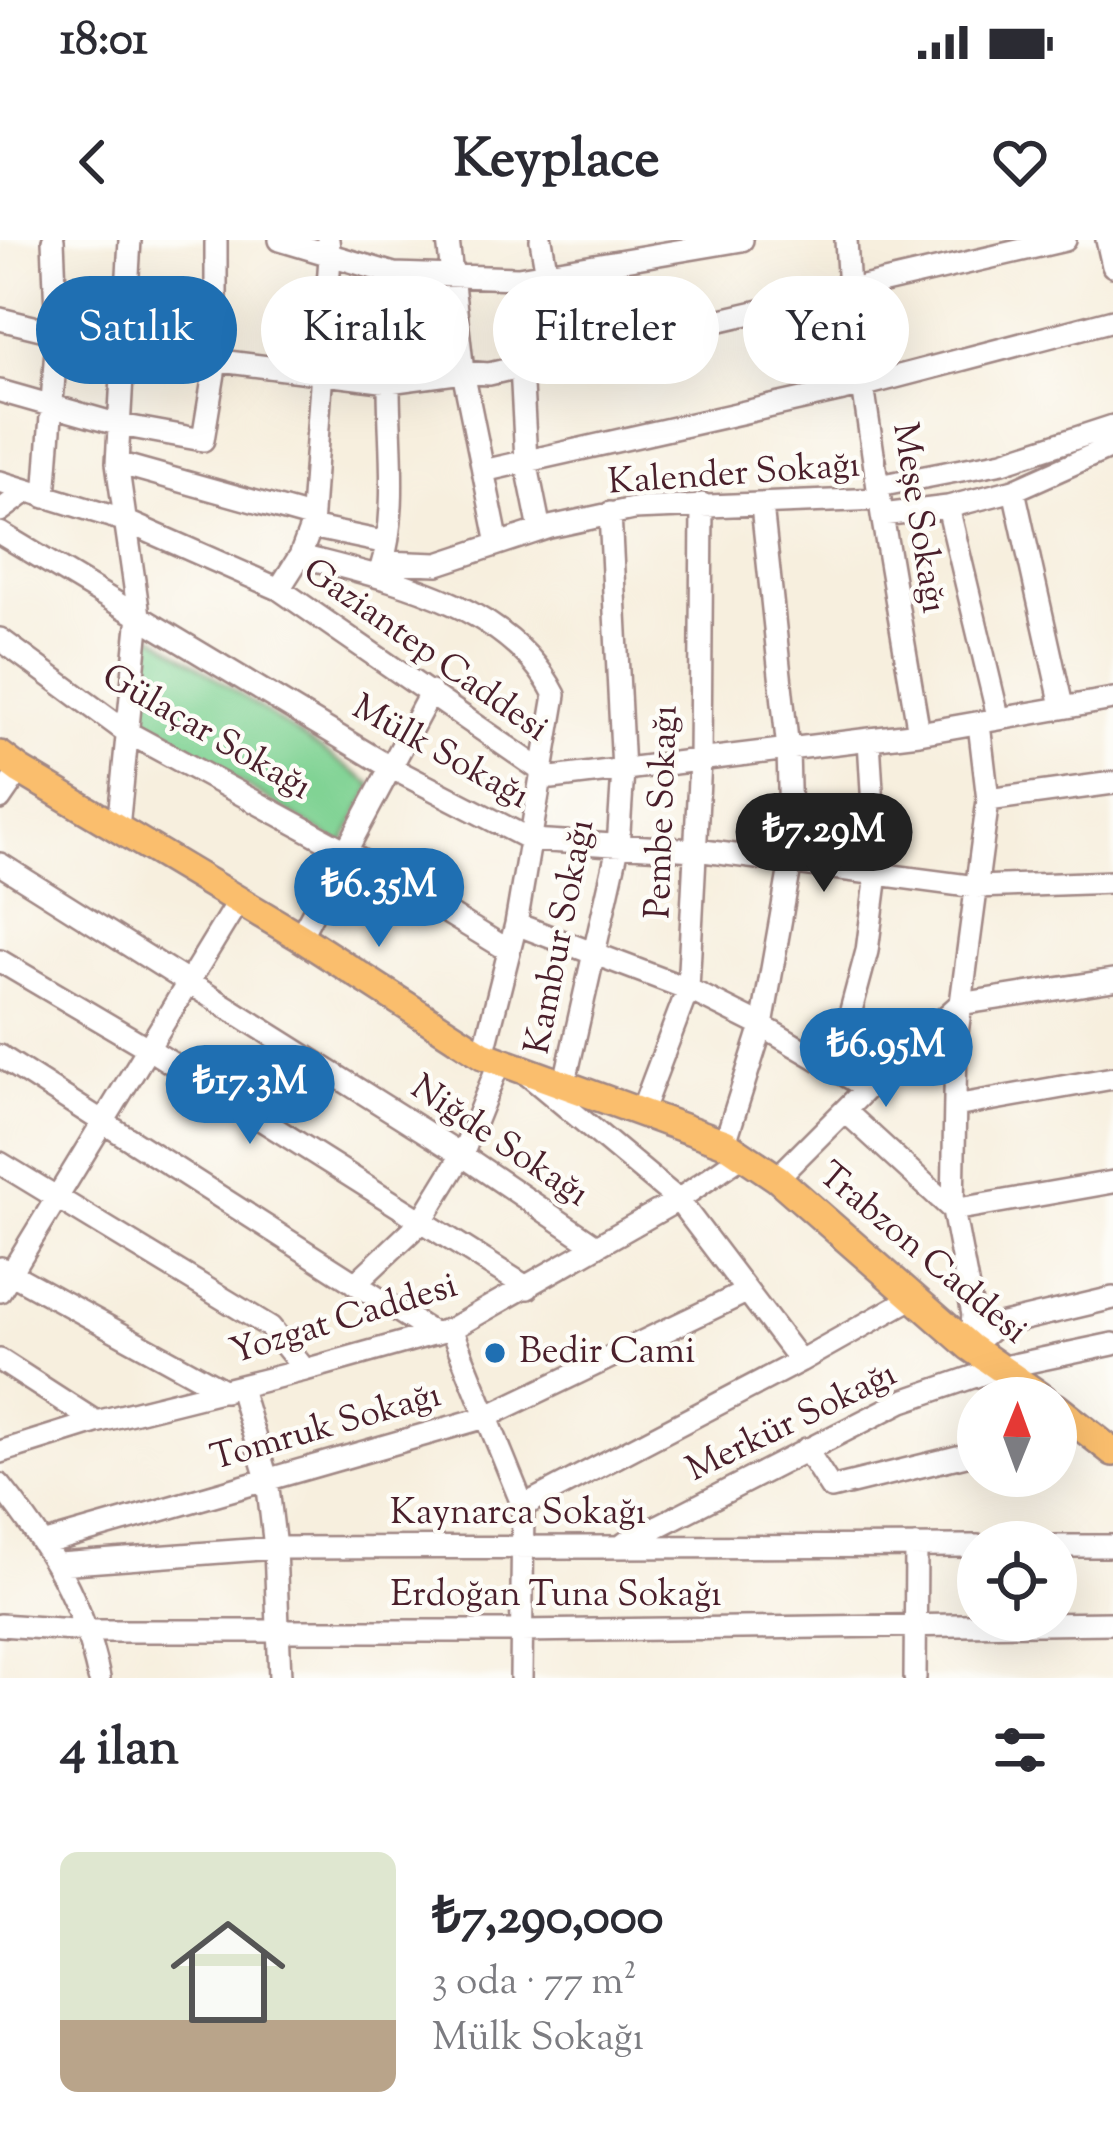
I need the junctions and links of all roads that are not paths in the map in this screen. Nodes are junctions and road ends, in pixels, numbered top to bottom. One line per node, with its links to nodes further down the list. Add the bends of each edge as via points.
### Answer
1 (53, 240): 16 (street)
2 (130, 240): 17 (street)
3 (216, 240): 18 (street)
4 (280, 240): 12 (street)
5 (448, 240): 19 (street)
6 (541, 240): 15 (street)
7 (742, 240): 11 (street)
8 (846, 240): 21 (street, Meşe Sokağı)
9 (1065, 240): 22 (street)
10 (1107, 240): 13 (street)
11 (651, 247): 15 (street)
12 (329, 249): 14 (street)
13 (1113, 266)
14 (394, 274): 19 (street)
15 (547, 274): 20 (street)
16 (55, 276)
17 (128, 276)
18 (216, 276)
19 (454, 276)
20 (469, 276)
21 (848, 276)
22 (909, 276)
23 (0, 319): 25 (street)
24 (1113, 320): 33 (street)
25 (36, 329)
26 (54, 384): 35 (street)
27 (122, 384): 36 (street)
28 (212, 384): 36 (street, via 203,440)
29 (321, 384): 52 (street)
30 (389, 384): 57 (street, via 392,476)
31 (466, 384): 41 (street)
32 (522, 384): 39 (street)
33 (865, 385): 39 (street); 45 (street, Meşe Sokağı)
34 (0, 391): 35 (street)
35 (53, 406): 36 (street); 44 (street)
36 (119, 425): 40 (street)
37 (1113, 426): 45 (street)
38 (1113, 446): 43 (street, Kalender Sokağı)
39 (526, 461): 41 (street); 53 (street)
40 (117, 463): 51 (street); 52 (street)
41 (484, 471): 55 (street)
42 (0, 482): 44 (street, Gaziantep Caddesi)
43 (1014, 490): 48 (street, Kalender Sokağı); 63 (street)
44 (36, 494): 49 (street); 51 (street, Gaziantep Caddesi)
45 (880, 500): 47 (street, Kalender Sokağı); 48 (street, Kalender Sokağı); 66 (street, Meşe Sokağı)
46 (702, 504): 47 (street, Kalender Sokağı); 50 (street, Kalender Sokağı); 69 (street, Pembe Sokağı)
47 (762, 506): 68 (street)
48 (948, 507): 64 (street)
49 (0, 511)
50 (610, 513): 53 (street, Kalender Sokağı); 72 (street, Kambur Sokağı)
51 (123, 520): 58 (street, Gaziantep Caddesi); 59 (street)
52 (310, 522): 56 (street); 57 (street)
53 (540, 530): 55 (street, Kalender Sokağı)
54 (0, 533): 59 (street, Mülk Sokağı)
55 (498, 544): 57 (street, Kalender Sokağı, via 438,564)
56 (300, 556): 57 (street); 58 (street)
57 (383, 560): 73 (street, via 480,617 546,677 555,695)
58 (279, 589): 61 (street, Gaziantep Caddesi)
59 (139, 615): 65 (street); 71 (street, Mülk Sokağı)
60 (0, 639): 65 (street, Gülaçar Sokağı)
61 (431, 692): 71 (street); 73 (street, Gaziantep Caddesi)
62 (1113, 699): 63 (street, Gaziantep Caddesi)
63 (1062, 706): 64 (street, Gaziantep Caddesi)
64 (989, 720): 66 (street, Gaziantep Caddesi); 76 (street)
65 (125, 731): 77 (street); 81 (street, Gülaçar Sokağı)
66 (919, 733): 67 (street, Gaziantep Caddesi)
67 (869, 740): 68 (street, Gaziantep Caddesi); 84 (street)
68 (788, 750): 69 (street, Gaziantep Caddesi); 82 (street)
69 (700, 761): 72 (street, Gaziantep Caddesi); 80 (street, Pembe Sokağı)
70 (10, 762): 75 (street); 77 (main road, Trabzon Caddesi)
71 (388, 766): 78 (street, Mülk Sokağı); 81 (street)
72 (623, 771): 73 (street, Gaziantep Caddesi, via 552,778); 79 (street, Kambur Sokağı)
73 (542, 772): 78 (street)
74 (1113, 784): 76 (street)
75 (0, 799)
76 (988, 800): 86 (street)
77 (118, 828): 87 (main road, Trabzon Caddesi)
78 (531, 841): 79 (street, Mülk Sokağı); 88 (street)
79 (618, 847): 80 (street, Mülk Sokağı); 91 (street, Kambur Sokağı)
80 (696, 850): 82 (street, Mülk Sokağı); 95 (street, Pembe Sokağı)
81 (346, 851): 89 (street); 90 (street, Gülaçar Sokağı)
82 (791, 861): 84 (street, Mülk Sokağı); 97 (street)
83 (0, 864): 94 (street, Niğde Sokağı)
84 (877, 874): 86 (street, Mülk Sokağı); 101 (street, via 867,951)
85 (1113, 882): 86 (street, Mülk Sokağı)
86 (976, 887): 96 (street)
87 (238, 901): 89 (main road, Trabzon Caddesi); 94 (street)
88 (516, 924): 90 (street); 91 (street)
89 (300, 937): 100 (main road, Trabzon Caddesi)
90 (508, 950): 100 (street)
91 (596, 957): 95 (street); 103 (street, Kambur Sokağı)
92 (0, 962): 98 (street)
93 (1113, 980): 96 (street)
94 (190, 982): 98 (street); 110 (street, Niğde Sokağı)
95 (688, 989): 97 (street); 107 (street, Pembe Sokağı)
96 (960, 1004): 104 (street); 105 (street)
97 (761, 1026): 101 (street); 109 (street)
98 (146, 1047): 108 (street); 117 (street)
99 (0, 1056): 108 (street)
100 (502, 1063): 103 (main road, Trabzon Caddesi); 110 (street); 115 (street)
101 (835, 1070): 104 (street)
102 (1113, 1078): 105 (street)
103 (564, 1087): 107 (main road, Trabzon Caddesi)
104 (867, 1088): 106 (street)
105 (955, 1106): 116 (street)
106 (845, 1111): 112 (street); 116 (street)
107 (640, 1113): 109 (main road, Trabzon Caddesi)
108 (103, 1119): 114 (street); 120 (street)
109 (734, 1148): 112 (main road, Trabzon Caddesi); 115 (street, Yozgat Caddesi)
110 (462, 1154): 117 (street); 118 (street, Niğde Sokağı)
111 (0, 1163): 114 (street)
112 (777, 1178): 123 (main road, Trabzon Caddesi)
113 (1113, 1182): 116 (street)
114 (56, 1199): 119 (street); 131 (street, via 270,1327)
115 (678, 1200): 118 (street, Yozgat Caddesi); 122 (street)
116 (953, 1210): 127 (street, via 974,1315)
117 (421, 1222): 120 (street); 121 (street)
118 (596, 1246): 121 (street, Yozgat Caddesi)
119 (3, 1278): 133 (street)
120 (355, 1284): 125 (street)
121 (528, 1288): 125 (street, Yozgat Caddesi)
122 (746, 1292): 129 (street); 134 (street, Tomruk Sokağı)
123 (912, 1298): 127 (main road, Trabzon Caddesi); 129 (street)
124 (1113, 1298): 127 (street, via 995,1326)
125 (443, 1331): 131 (street, Yozgat Caddesi); 134 (street)
126 (1113, 1344): 130 (street, Merkür Sokağı)
127 (970, 1347): 130 (main road, Trabzon Caddesi)
128 (0, 1360): 135 (street)
129 (800, 1361): 143 (street)
130 (999, 1368): 132 (main road, Trabzon Caddesi); 137 (street, Merkür Sokağı, via 903,1401)
131 (305, 1370): 133 (street, Yozgat Caddesi)
132 (1012, 1377)
133 (232, 1389): 135 (street, Yozgat Caddesi); 141 (street)
134 (486, 1417): 141 (street, Tomruk Sokağı); 143 (street)
135 (95, 1422): 139 (street, Yozgat Caddesi)
136 (1077, 1428): 138 (main road)
137 (806, 1449): 140 (street, via 831,1488); 145 (street, Merkür Sokağı)
138 (1112, 1451)
139 (0, 1452)
140 (957, 1457)
141 (267, 1479): 144 (street, Tomruk Sokağı); 150 (street)
142 (0, 1485): 144 (street)
143 (523, 1506): 151 (street)
144 (46, 1543): 152 (street)
145 (619, 1546): 146 (street, Kaynarca Sokağı); 151 (street, Kaynarca Sokağı)
146 (916, 1546): 147 (street, Kaynarca Sokağı); 155 (street)
147 (957, 1546)
148 (1077, 1546): 149 (street)
149 (1113, 1546)
150 (275, 1548): 151 (street, Kaynarca Sokağı); 152 (street, Kaynarca Sokağı); 156 (street)
151 (520, 1550): 158 (street)
152 (59, 1564): 157 (street)
153 (1113, 1623): 155 (street, Erdoğan Tuna Sokağı)
154 (0, 1625): 157 (street, Erdoğan Tuna Sokağı)
155 (915, 1626): 158 (street, Erdoğan Tuna Sokağı); 162 (street)
156 (280, 1629): 157 (street, Erdoğan Tuna Sokağı); 158 (street, Erdoğan Tuna Sokağı); 160 (street)
157 (89, 1631): 159 (street)
158 (520, 1631): 161 (street)
159 (99, 1678)
160 (280, 1678)
161 (521, 1678)
162 (915, 1678)

